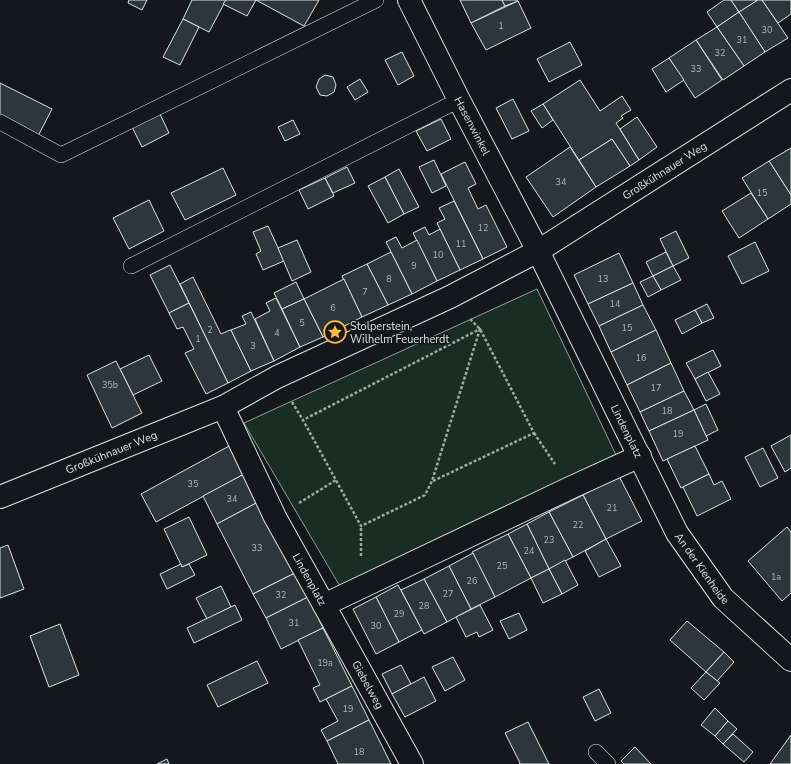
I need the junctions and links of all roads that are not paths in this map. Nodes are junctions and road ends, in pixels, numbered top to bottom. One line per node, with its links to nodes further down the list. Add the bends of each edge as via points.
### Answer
1 (376, 0): 5 (lane, via 61,155)
2 (409, 0): 4 (street, Hasenwinkel)
3 (791, 90): 6 (street, Großkühnauer Weg)
4 (459, 100): 6 (street, Hasenwinkel); 7 (lane)
5 (0, 122)
6 (538, 251): 8 (street, via 450,297 277,377); 9 (street, Lindenplatz)
7 (131, 266)
8 (223, 407): 10 (street, Großkühnauer Weg); 11 (street, Lindenplatz, via 275,517)
9 (640, 456): 11 (street, Lindenplatz); 12 (street, An der Kienheide, via 677,533 723,598)
10 (0, 497)
11 (324, 605): 14 (street, Giebelweg)
12 (791, 660)
13 (596, 752): 15 (lane)
14 (412, 764)
15 (608, 764)

